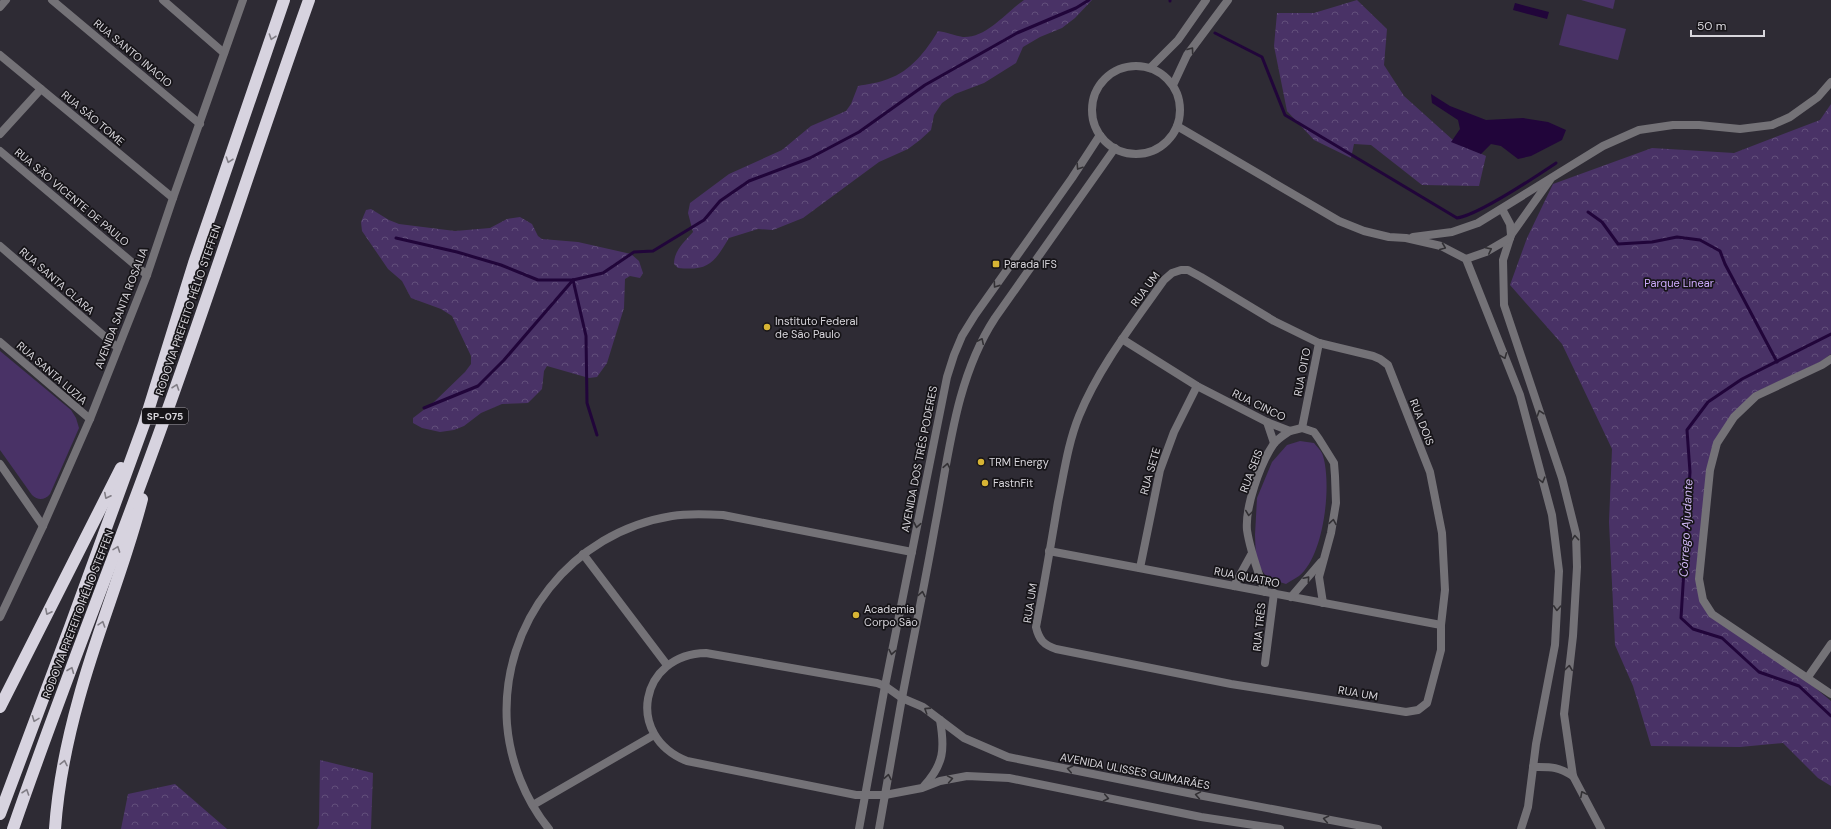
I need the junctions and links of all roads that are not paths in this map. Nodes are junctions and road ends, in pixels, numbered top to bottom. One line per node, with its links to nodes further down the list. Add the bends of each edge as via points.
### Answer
1 (6, 0): 9 (street)
2 (52, 0): 16 (street, RUA SANTO INACIO)
3 (163, 0): 10 (street)
4 (243, 0): 10 (street, AVENIDA SANTA ROSALIA)
5 (284, 0): 39 (highway, RODOVIA PREFEITO HÉLIO STEFFEN / SP-075, one-way to 39, via 194,263)
6 (308, 0): 41 (highway, RODOVIA PREFEITO HÉLIO STEFFEN / SP-075, one-way to 6)
7 (1206, 0): 12 (street, via 1178,40)
8 (1228, 0): 14 (street, one-way to 8, via 1187,55)
9 (0, 7)
10 (224, 53): 16 (street, AVENIDA SANTA ROSALIA)
11 (0, 54): 15 (street, RUA SÃO TOME)
12 (1150, 68): 14 (street, via 1163,74); 19 (street, via 1123,68 1101,83 1092,109)
13 (1831, 82): 22 (street, via 1818,97 1790,117 1772,125 1740,129 1673,125 1638,130 1603,146)
14 (1173, 85): 17 (street, via 1179,98)
15 (42, 89): 18 (street); 23 (street, RUA SÃO TOME)
16 (200, 124): 23 (street, AVENIDA SANTA ROSALIA)
17 (1177, 126): 20 (street, via 1169,139 1158,148 1144,153 1129,153); 26 (street, via 1339,221 1364,231)
18 (0, 134)
19 (1100, 135): 20 (street); 47 (street, AVENIDA DOS TRÊS PODERES, one-way to 47, via 962,336 947,377)
20 (1115, 148): 65 (street, one-way to 20, via 959,405 973,357 994,318)
21 (0, 151): 30 (street, RUA SÃO VICENTE DE PAULO)
22 (1550, 180): 24 (street); 25 (street)
23 (173, 198): 30 (street, AVENIDA SANTA ROSALIA)
24 (1502, 209): 25 (street, via 1510,224); 26 (street, via 1468,228)
25 (1510, 237): 28 (street, one-way to 25, via 1486,252); 71 (street, one-way to 25, via 1564,714 1573,636 1576,534 1562,478 1504,305 1503,260)
26 (1406, 238): 28 (street, one-way to 28, via 1441,246)
27 (0, 246): 34 (street, RUA SANTA CLARA)
28 (1466, 259): 70 (street, one-way to 70, via 1520,394 1552,515 1559,571 1555,645)
29 (1181, 270): 31 (street, RUA UM, via 1172,272 1164,280); 33 (street, RUA DOIS, via 1188,270 1274,321)
30 (147, 275): 34 (street, AVENIDA SANTA ROSALIA)
31 (1122, 339): 36 (street, RUA CINCO); 46 (street, RUA UM, via 1092,389 1073,434)
32 (0, 342): 37 (street, RUA SANTA LUZIA)
33 (1319, 344): 40 (street, RUA OITO); 58 (street, RUA DOIS, via 1380,359 1388,365 1392,373 1430,472 1442,533 1444,590)
34 (118, 348): 37 (street, AVENIDA SANTA ROSALIA)
35 (1831, 359): 62 (street, via 1822,366 1756,396 1734,417 1717,443 1710,470 1699,579 1703,600 1712,614)
36 (1197, 386): 38 (street, RUA CINCO); 51 (street, RUA SETE, via 1174,432 1160,470)
37 (90, 420): 45 (street, AVENIDA SANTA ROSALIA)
38 (1267, 422): 42 (street, RUA CINCO); 43 (street, RUA SEIS)
39 (144, 424): 66 (highway, one-way to 66); 76 (highway, RODOVIA PREFEITO HÉLIO STEFFEN / SP-075, one-way to 76)
40 (1302, 428): 42 (street, RUA CINCO); 50 (street, one-way to 40, via 1336,503 1334,463 1314,432)
41 (160, 430): 77 (highway, RODOVIA PREFEITO HÉLIO STEFFEN / SP-075, one-way to 41); 78 (highway, one-way to 41, via 57,797 79,698 133,534)
42 (1290, 431): 43 (street, RUA SEIS)
43 (1274, 443): 49 (street, RUA SEIS, one-way to 49, via 1252,492 1247,528)
44 (0, 464): 45 (street)
45 (43, 526): 57 (street, AVENIDA SANTA ROSALIA)
46 (1049, 551): 51 (street, RUA QUATRO); 67 (street, RUA UM, via 1036,627 1041,640 1049,647 1232,684 1406,712)
47 (912, 552): 48 (street, via 723,515 705,514 672,516 641,524 610,536); 63 (street, AVENIDA DOS TRÊS PODERES, one-way to 63)
48 (583, 554): 61 (street); 75 (street, via 558,576 538,602 523,631 510,674 507,714 510,742 521,781)
49 (1251, 555): 52 (street); 53 (street, RUA SEIS)
50 (1323, 560): 55 (street, one-way to 50); 56 (street, via 1319,577)
51 (1140, 568): 52 (street, RUA QUATRO)
52 (1234, 586): 53 (street, RUA QUATRO)
53 (1265, 592): 54 (street, RUA QUATRO)
54 (1274, 593): 55 (street, RUA QUATRO); 60 (street, RUA TRÊS)
55 (1291, 597): 56 (street, RUA QUATRO)
56 (1323, 603): 58 (street, RUA QUATRO)
57 (0, 617)
58 (1441, 625): 67 (street, RUA DOIS, via 1441,650 1427,703)
59 (1831, 644): 62 (street)
60 (1265, 662)
61 (667, 665): 63 (street, via 690,654 706,653); 69 (street, via 654,682 647,702 648,719)
62 (1808, 677): 64 (street)
63 (885, 686): 65 (street, AVENIDA ULISSES GUIMARÃES); 73 (street, AVENIDA DOS TRÊS PODERES)
64 (1831, 694)
65 (902, 698): 68 (street, AVENIDA ULISSES GUIMARÃES, one-way to 65, via 924,707); 74 (street, one-way to 65)
66 (0, 707)
67 (1418, 710)
68 (940, 720): 72 (street, via 943,744 941,759 934,776); 83 (street, AVENIDA ULISSES GUIMARÃES, one-way to 68, via 1008,756 964,738)
69 (654, 735): 73 (street, via 668,751 687,761); 75 (street)
70 (1533, 767): 71 (street, via 1554,766); 84 (street, via 1528,807)
71 (1573, 776): 85 (street, one-way to 71)
72 (922, 788): 74 (street); 82 (street, one-way to 82, via 940,781 967,776 1009,778 1200,817)
73 (865, 795): 74 (street); 80 (street, AVENIDA DOS TRÊS PODERES)
74 (885, 796): 81 (street)
75 (533, 805): 79 (street)
76 (0, 814)
77 (13, 829)
78 (55, 829)
79 (549, 829)
80 (859, 829)
81 (879, 829)
82 (1280, 829)
83 (1378, 829)
84 (1521, 829)
85 (1601, 829)

